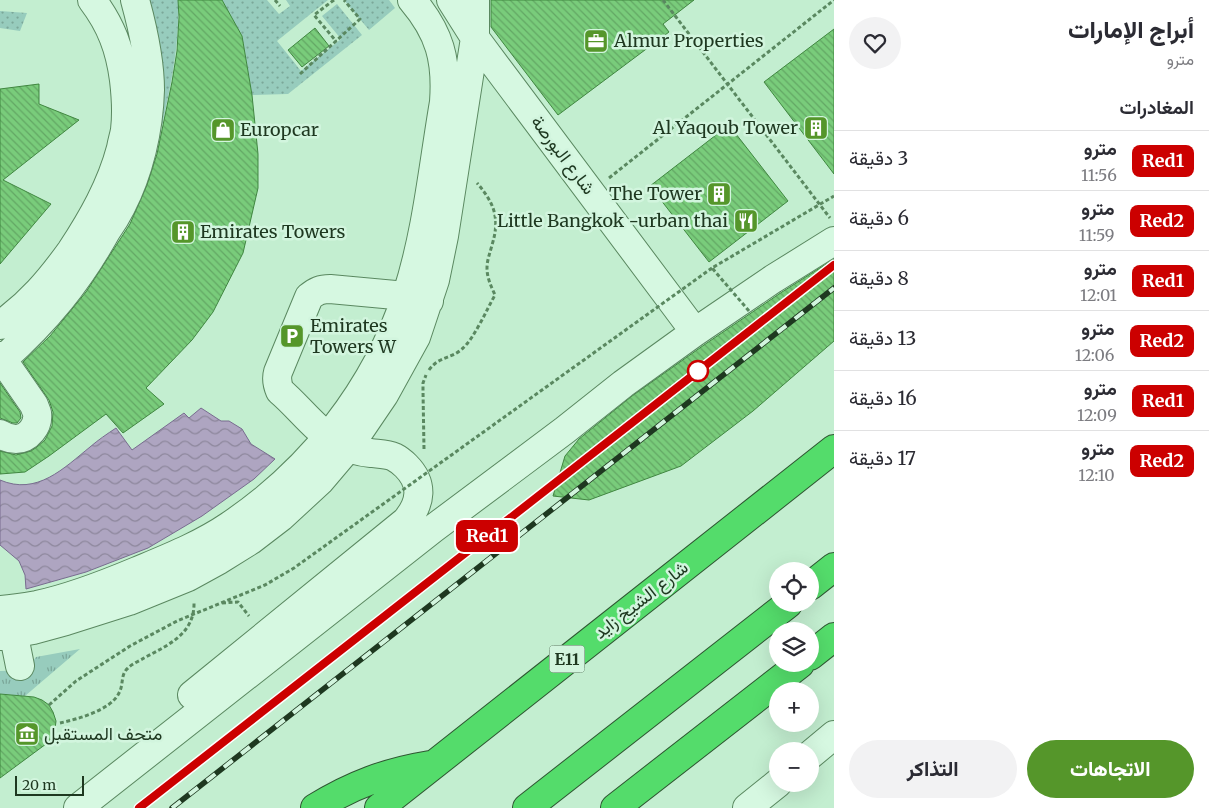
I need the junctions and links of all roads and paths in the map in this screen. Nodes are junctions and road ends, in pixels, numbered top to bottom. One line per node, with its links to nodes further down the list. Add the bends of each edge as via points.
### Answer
1 (92, 0): 12 (street)
2 (275, 0): 10 (path)
3 (334, 0): 14 (path, via 314,16)
4 (344, 0): 14 (path, via 360,19)
5 (412, 0): 22 (street, via 424,14 439,43 445,88 416,263)
6 (451, 0): 13 (street, شارع البورصة)
7 (475, 0): 13 (street)
8 (663, 0): 16 (path)
9 (834, 0): 16 (path)
10 (280, 6)
11 (137, 9): 12 (street); 26 (street, via 149,65 150,90 145,137 132,182 121,207 74,284 28,336)
12 (114, 37): 24 (street, via 120,55 126,112 125,132 108,187 95,213 54,275)
13 (475, 38): 17 (street); 18 (street, شارع البورصة)
14 (336, 41): 15 (path)
15 (300, 74)
16 (728, 84): 18 (path); 20 (path)
17 (456, 158): 22 (street, via 435,280); 30 (path, via 483,190 495,212 496,232 487,269 495,295 464,348 437,362 426,375 423,383)
18 (591, 192): 25 (street, شارع البورصة)
19 (834, 196): 21 (path, bridge)
20 (832, 230): 25 (street, via 773,279)
21 (712, 268): 23 (path, bridge); 35 (path, bridge, via 307,559 265,585)
22 (417, 298): 28 (street, via 416,337 384,395); 28 (street, via 322,289 309,297 278,372 277,385)
23 (749, 311)
24 (0, 325)
25 (695, 332): 49 (street, via 426,534)
26 (1, 358): 27 (street, via 37,414 36,422 26,437 8,438)
27 (0, 434)
28 (338, 442): 39 (street, via 320,481 281,517 220,560 129,601 66,621); 49 (street, via 360,452 394,457 410,470 419,489 412,514 157,723 123,757)
29 (834, 449): 47 (highway, شارع الشيخ زايد / E11)
30 (425, 456)
31 (425, 465): 32 (path)
32 (425, 474)
33 (834, 568): 34 (highway)
34 (819, 579)
35 (222, 603): 38 (path, via 238,602); 43 (path, bridge, via 177,621 130,646 76,681)
36 (194, 611): 44 (path, via 189,626 177,639 126,669 115,700 94,712)
37 (778, 612): 52 (highway)
38 (255, 623)
39 (5, 634)
40 (834, 637): 41 (highway)
41 (819, 649)
42 (790, 672): 53 (highway)
43 (49, 706)
44 (60, 723)
45 (834, 735): 46 (street)
46 (819, 748)
47 (434, 764): 50 (highway, via 384,775 338,794); 51 (highway, شارع الشيخ زايد / E11)
48 (769, 790): 54 (street)
49 (86, 802)
50 (315, 808)
51 (379, 808)
52 (527, 808)
53 (615, 808)
54 (747, 808)

